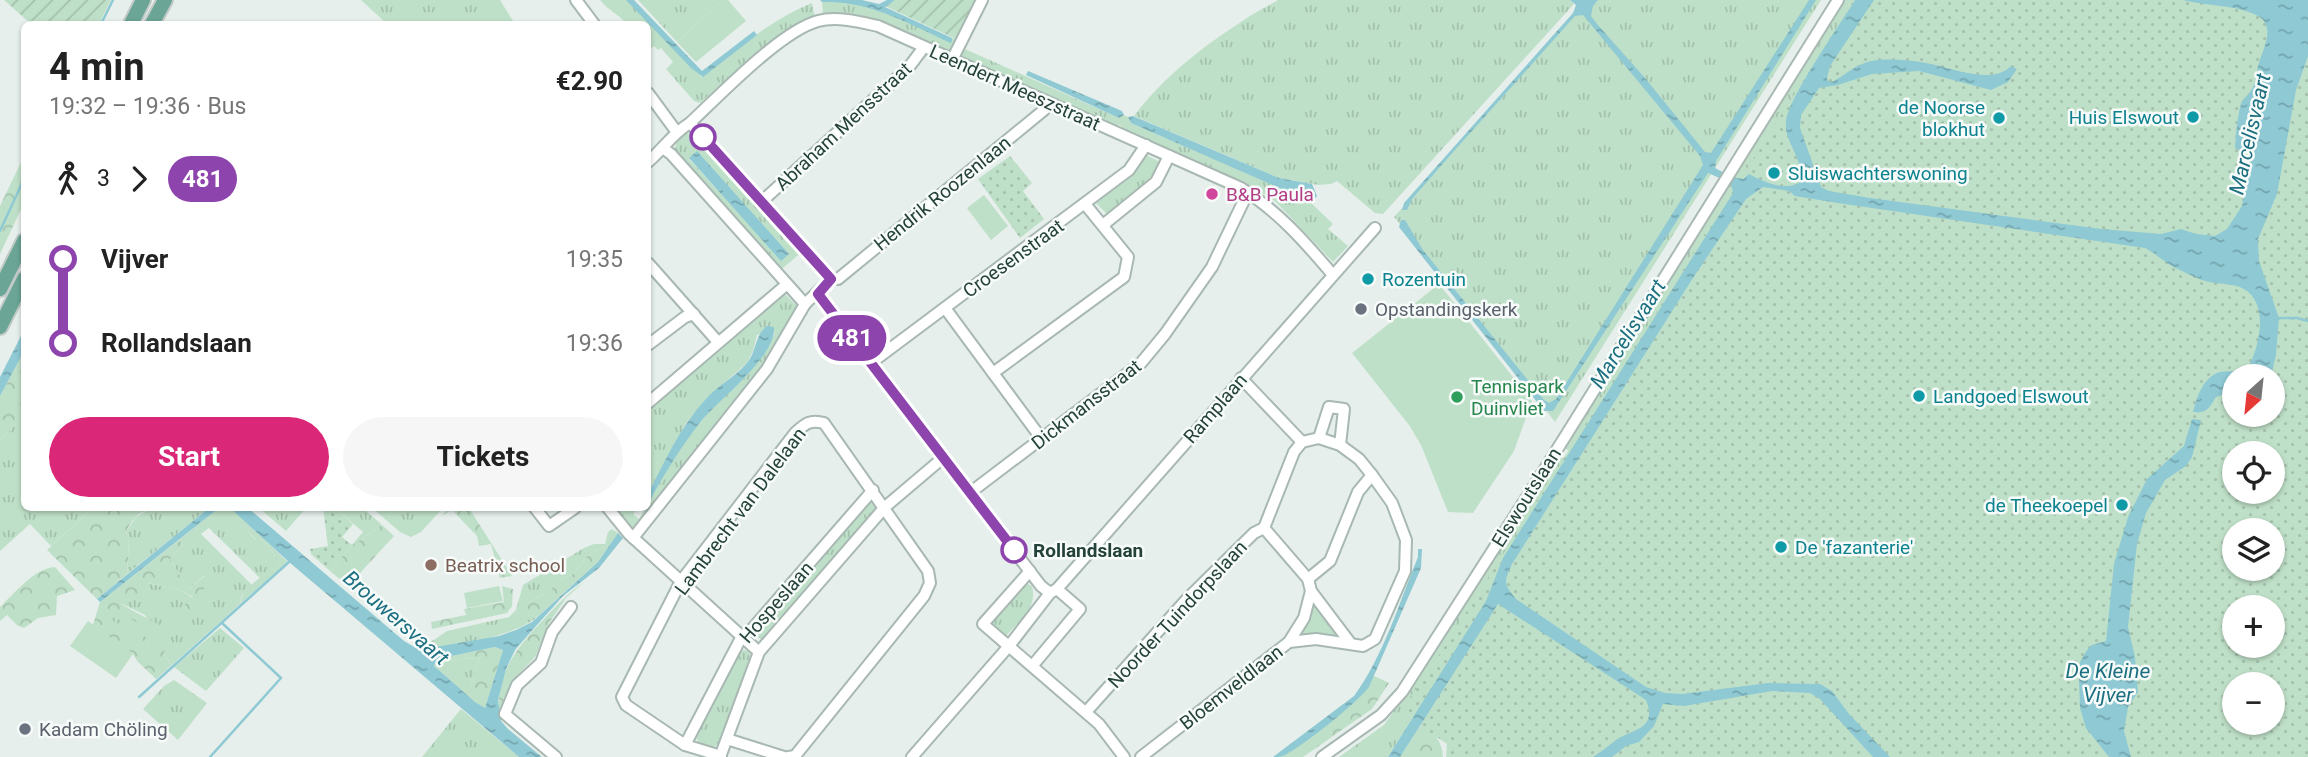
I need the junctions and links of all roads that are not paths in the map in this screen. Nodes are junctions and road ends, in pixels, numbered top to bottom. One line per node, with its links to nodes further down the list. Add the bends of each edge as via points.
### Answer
1 (143, 0): 6 (main road)
2 (165, 0): 7 (main road)
3 (576, 0): 8 (street)
4 (982, 0): 10 (street)
5 (1838, 0): 76 (street, Elswoutslaan, via 1402,692 1381,715)
6 (132, 21)
7 (154, 21)
8 (592, 21)
9 (924, 47): 10 (street, Leendert Meeszstraat); 13 (street, Leendert Meeszstraat, via 870,24 820,20 791,34); 20 (street, Abraham Mensstraat, via 909,67)
10 (952, 60): 12 (street, Leendert Meeszstraat)
11 (651, 97): 14 (street)
12 (1049, 103): 15 (street, Leendert Meeszstraat); 27 (street, Hendrik Roozenlaan, via 838,279)
13 (690, 123): 14 (street, Leendert Meeszstraat); 20 (street)
14 (676, 131): 16 (street)
15 (1146, 145): 17 (street, Leendert Meeszstraat); 21 (street, Croesenstraat, via 1129,170)
16 (664, 149): 18 (street); 29 (street)
17 (1169, 156): 19 (street, Leendert Meeszstraat); 22 (street, via 1156,182)
18 (651, 160)
19 (1248, 192): 26 (street, Leendert Meeszstraat, via 1293,229); 42 (street, Dickmansstraat, via 1212,267 1141,363)
20 (760, 203): 27 (street)
21 (1086, 204): 22 (street); 33 (street, Croesenstraat)
22 (1103, 225): 39 (street, via 1128,257 1124,277)
23 (1375, 228): 26 (street, Ramplaan)
24 (21, 247): 28 (main road)
25 (651, 266): 34 (street)
26 (1333, 275): 40 (street, Ramplaan)
27 (831, 279): 31 (street)
28 (2, 285)
29 (786, 285): 32 (street); 36 (street)
30 (21, 286): 35 (main road)
31 (818, 294): 32 (street); 38 (street)
32 (805, 304): 55 (street, via 767,369)
33 (945, 308): 38 (street, Croesenstraat); 39 (street)
34 (694, 314): 36 (street); 37 (street)
35 (3, 323)
36 (718, 342): 41 (street)
37 (651, 343)
38 (872, 363): 46 (street)
39 (993, 373): 42 (street)
40 (1241, 378): 44 (street); 59 (street, Ramplaan)
41 (651, 400)
42 (1041, 438): 49 (street, Dickmansstraat)
43 (1319, 438): 44 (street); 45 (street); 45 (street, via 1329,407 1344,409)
44 (1302, 442): 54 (street, Noorder Tuindorpslaan)
45 (1339, 444): 47 (street)
46 (944, 457): 49 (street); 50 (street, Hospeslaan)
47 (1372, 475): 58 (street, via 1358,492 1330,561); 63 (street, via 1392,503 1406,540 1405,571 1375,639 1363,646)
48 (873, 490): 50 (street); 57 (street, Lambrecht van Dalelaan, via 824,423 808,421); 61 (street, Hospeslaan)
49 (971, 492): 56 (street)
50 (885, 507): 65 (street, Hospeslaan); 72 (street, via 928,571 930,583 795,756)
51 (537, 511): 52 (street, via 549,526)
52 (571, 511)
53 (610, 511): 55 (street)
54 (1264, 528): 58 (street); 67 (street, Noorder Tuindorpslaan, via 1187,599)
55 (633, 538): 57 (street)
56 (1031, 571): 59 (street, via 1041,586); 64 (street, via 983,624)
57 (681, 581): 61 (street); 69 (street, Lambrecht van Dalelaan, via 622,697 626,705)
58 (1310, 585): 62 (street, Bloemveldlaan, via 1304,618); 63 (street)
59 (1054, 591): 64 (street, Ramplaan); 66 (street, via 1080,609)
60 (571, 607): 71 (street, via 552,632 541,663 517,685 505,714)
61 (743, 636): 65 (street); 69 (street, Hospeslaan)
62 (1289, 642): 63 (street, Bloemveldlaan, via 1316,639); 75 (street, Bloemveldlaan)
63 (1351, 644)
64 (1009, 646): 66 (street); 73 (street, Ramplaan)
65 (759, 652): 68 (street, Hospeslaan)
66 (1032, 665): 67 (street)
67 (1086, 712): 74 (street)
68 (727, 739): 70 (street, Hospeslaan); 72 (street)
69 (685, 744): 70 (street, Lambrecht van Dalelaan)
70 (721, 756)
71 (556, 757)
72 (786, 757)
73 (912, 757)
74 (1124, 757)
75 (1141, 757)
76 (1322, 757)

